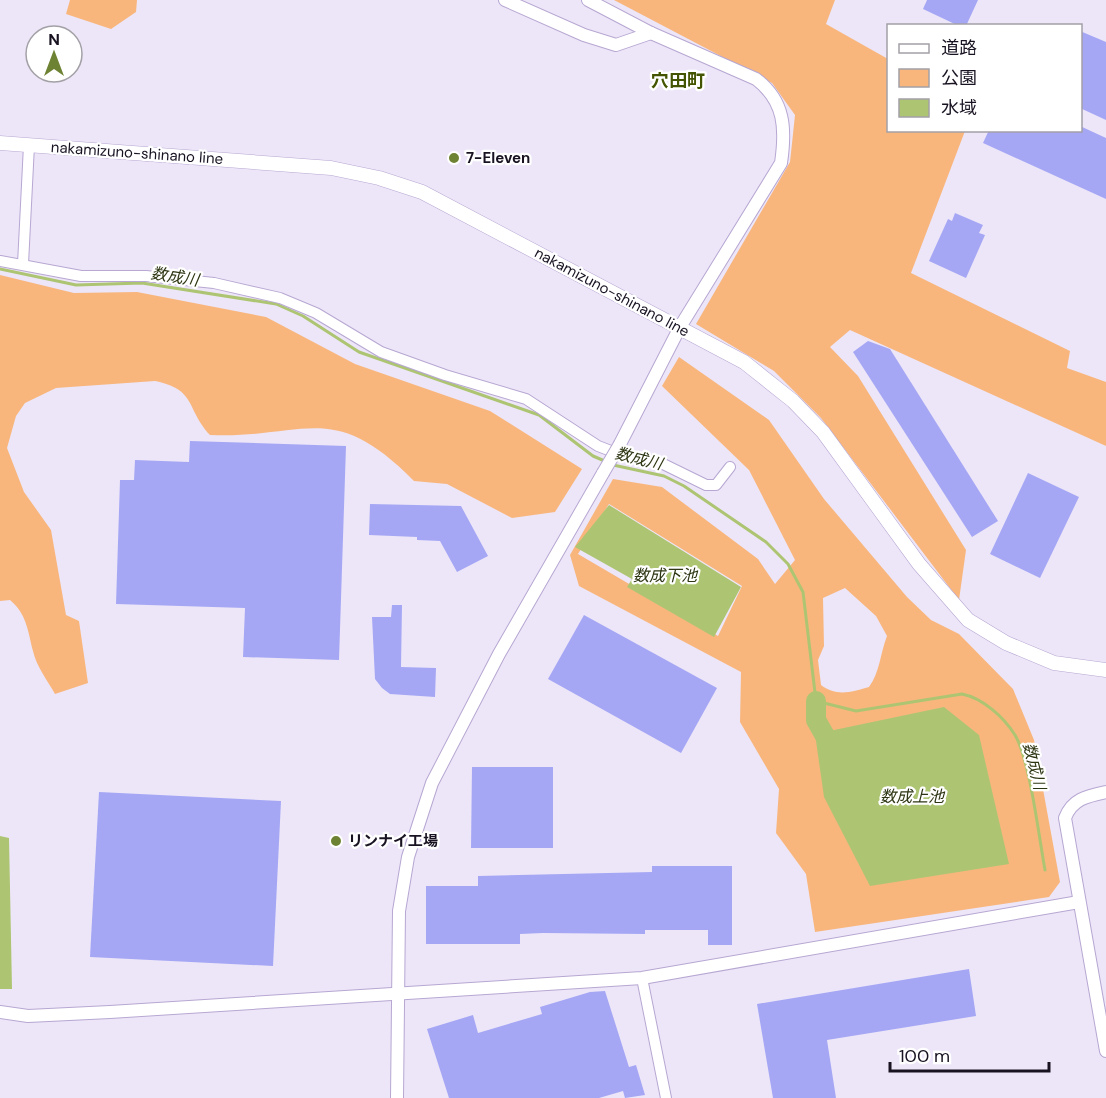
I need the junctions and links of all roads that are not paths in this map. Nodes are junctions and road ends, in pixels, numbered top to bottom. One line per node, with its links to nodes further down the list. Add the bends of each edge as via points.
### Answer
1 (505, 0): 3 (street, via 616,45)
2 (588, 0): 3 (street)
3 (651, 33): 8 (street, via 756,79 770,90 782,118 781,163)
4 (0, 143): 5 (main road, nakamizuno-shinano line)
5 (29, 145): 7 (street); 8 (main road, nakamizuno-shinano line, via 330,168 379,178 422,192)
6 (0, 261): 7 (street)
7 (23, 264): 9 (street, via 81,276 146,276 214,283 280,298 316,313 381,352 526,399 598,446 624,456 657,461 705,485 716,486)
8 (680, 327): 10 (main road, nakamizuno-shinano line, via 744,362 793,401 823,432 919,564 968,620 1006,643 1054,663); 14 (street, bridge, via 620,444 499,654 432,783 406,868 399,911)
9 (730, 467)
10 (1106, 670)
11 (1106, 792): 12 (street, via 1079,799 1065,818)
12 (1079, 902): 13 (street); 16 (street)
13 (642, 978): 14 (street); 18 (street)
14 (397, 994): 15 (street, via 98,1013 28,1016); 17 (street)
15 (0, 1012)
16 (1106, 1051)
17 (397, 1098)
18 (666, 1098)

